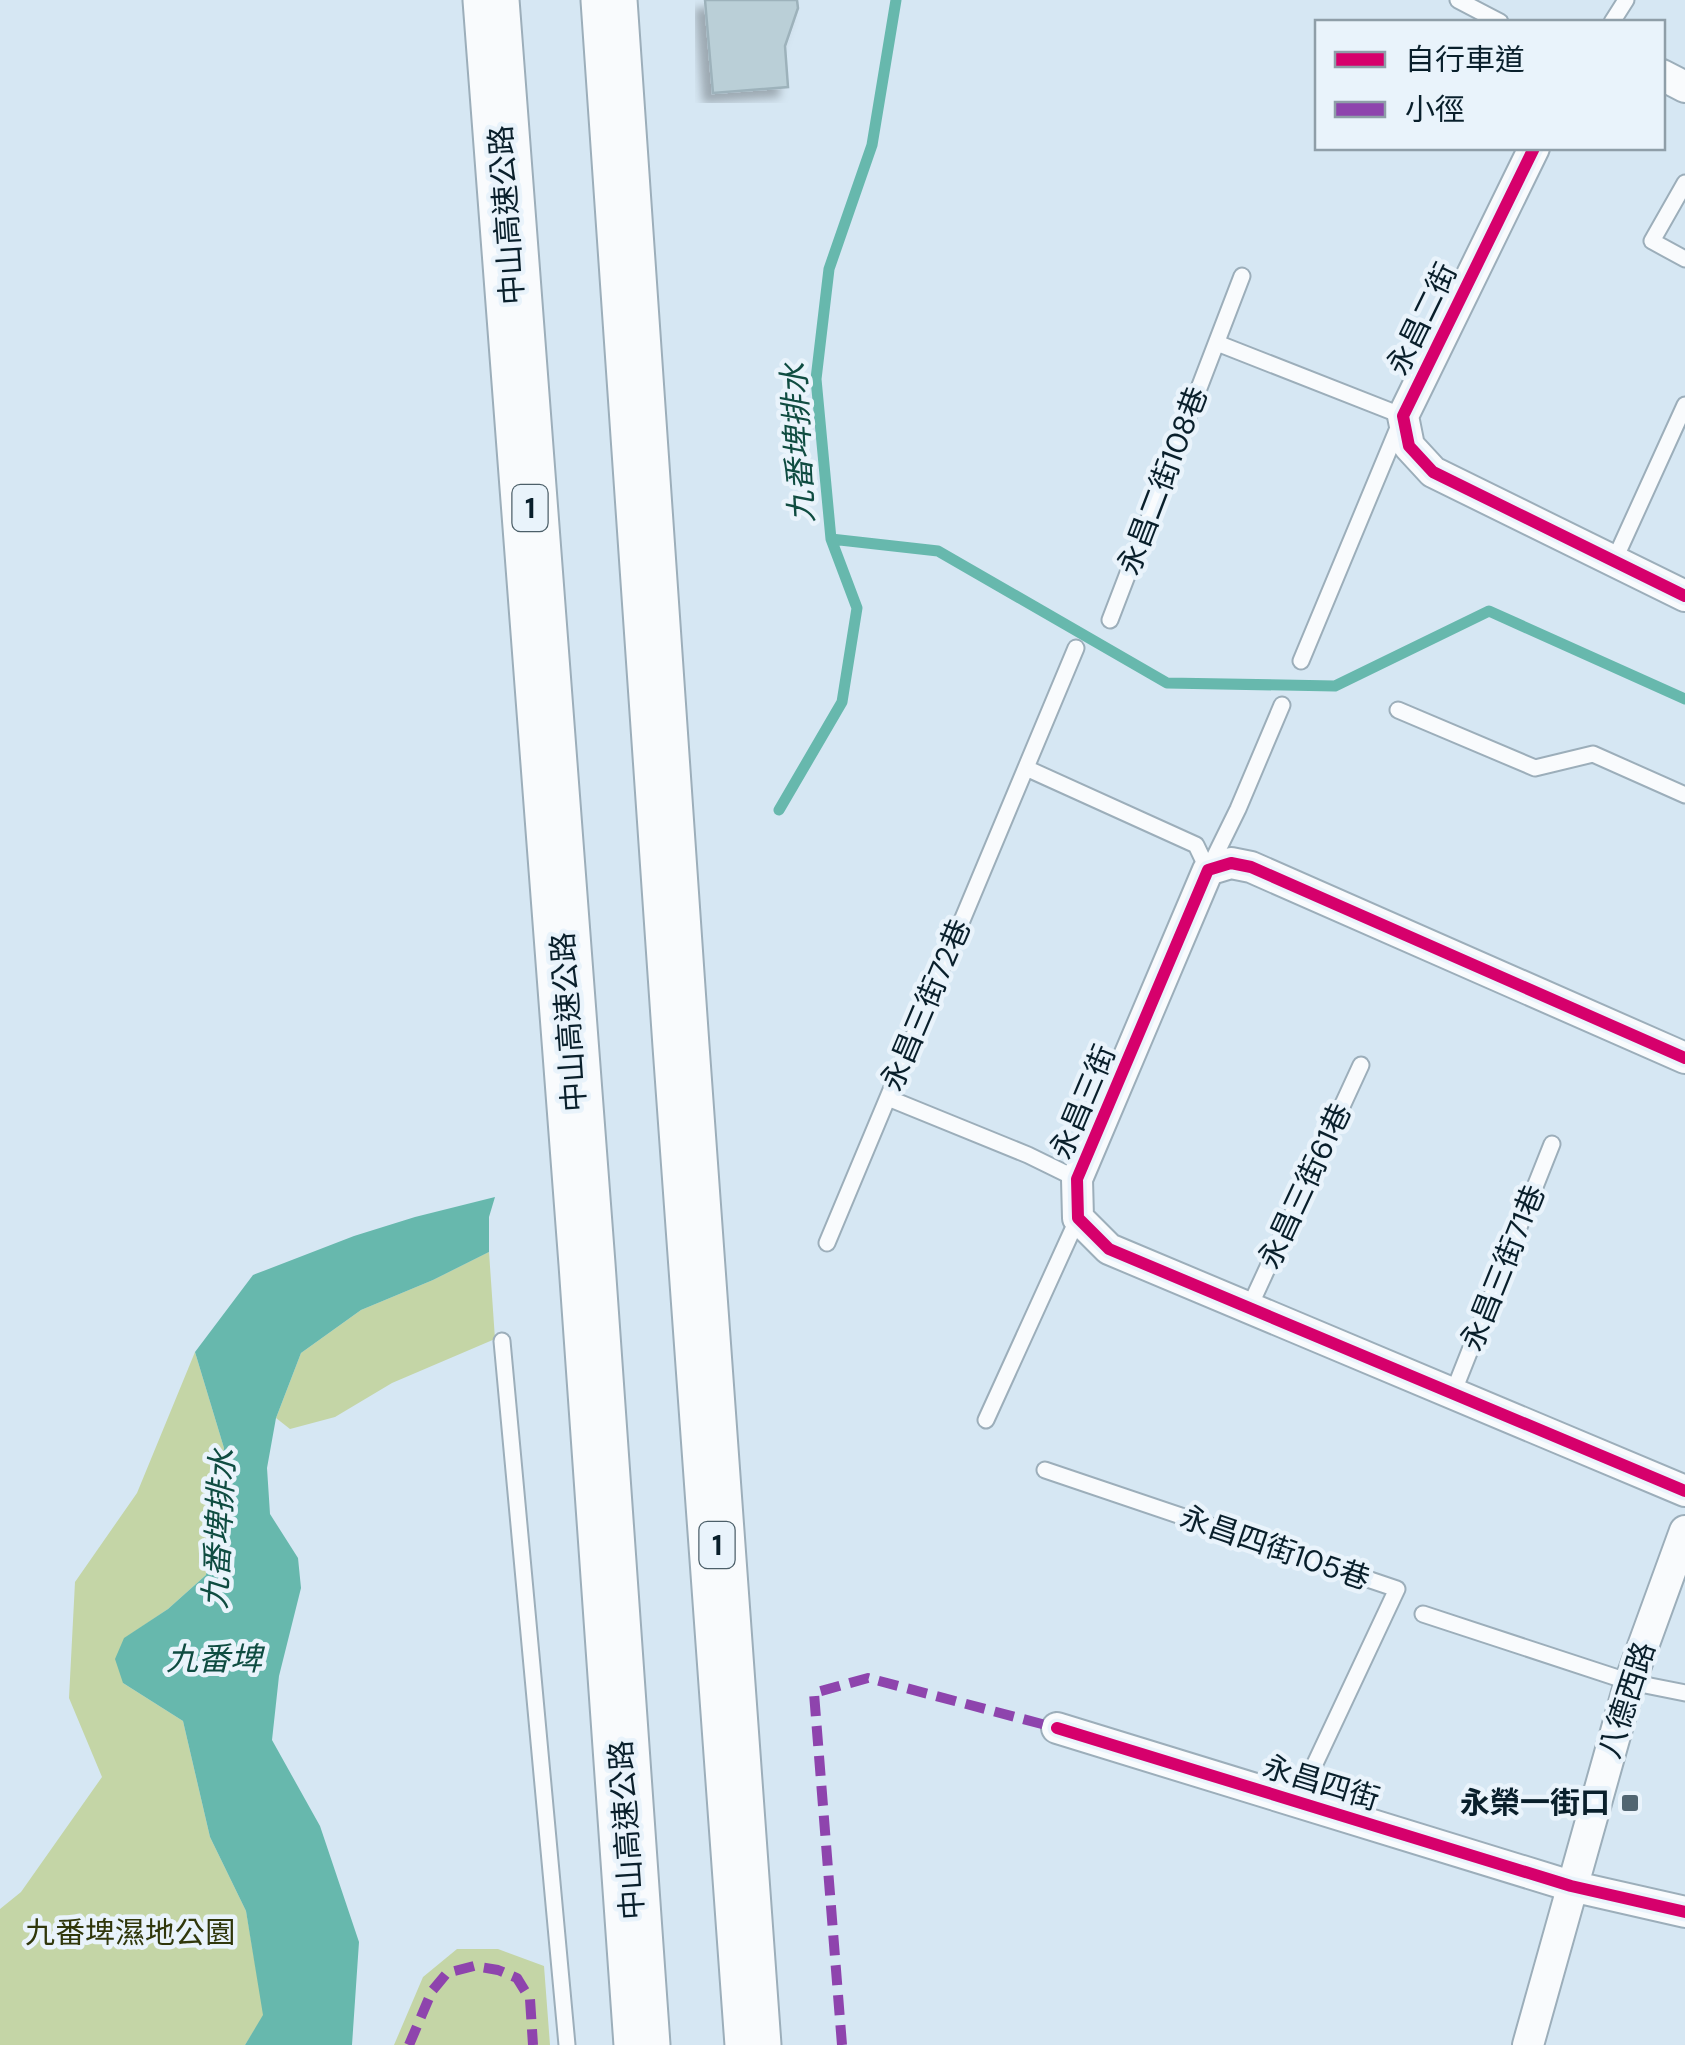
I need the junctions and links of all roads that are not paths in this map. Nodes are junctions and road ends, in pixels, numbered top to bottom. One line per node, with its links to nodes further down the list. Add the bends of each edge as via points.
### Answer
1 (490, 0): 44 (highway, 中山高速公路 / 1)
2 (609, 0): 45 (highway, 1)
3 (1458, 0): 4 (lane)
4 (1496, 20)
5 (1533, 150): 11 (street, 永昌二街)
6 (1685, 183): 7 (lane, via 1652,242)
7 (1685, 259)
8 (1242, 276): 9 (lane, 永昌二街108巷)
9 (1217, 343): 11 (lane); 14 (lane, 永昌二街108巷)
10 (1685, 405): 12 (lane)
11 (1403, 416): 12 (street, 永昌二街, via 1409,446 1433,472); 16 (lane)
12 (1614, 561): 13 (street, 永昌二街)
13 (1685, 596)
14 (1110, 620)
15 (1076, 648): 19 (lane, 永昌三街72巷)
16 (1301, 661)
17 (1282, 706): 21 (lane)
18 (1398, 710): 20 (lane, via 1534,768 1593,754)
19 (1026, 768): 21 (lane, via 1196,845); 24 (lane, 永昌三街72巷)
20 (1685, 795)
21 (1208, 870): 22 (street, via 1231,862 1251,867); 26 (street, 永昌三街)
22 (1685, 1058)
23 (1361, 1065): 29 (lane, 永昌三街61巷)
24 (888, 1098): 26 (lane); 28 (lane, 永昌三街72巷)
25 (1552, 1144): 31 (lane, 永昌三街71巷)
26 (1077, 1179): 27 (street, 永昌三街)
27 (1078, 1218): 29 (street, via 1109,1249); 32 (lane)
28 (827, 1243)
29 (1249, 1308): 31 (street)
30 (502, 1341): 43 (lane)
31 (1453, 1393): 34 (street)
32 (986, 1420)
33 (1045, 1470): 40 (lane, 永昌四街105巷, via 1396,1590)
34 (1685, 1490)
35 (1685, 1530): 37 (street, 八德西路)
36 (1423, 1614): 37 (lane)
37 (1630, 1682): 38 (lane); 41 (street, 八德西路)
38 (1685, 1693)
39 (1058, 1728): 40 (street, 永昌四街)
40 (1297, 1802): 41 (street, 永昌四街)
41 (1571, 1886): 42 (street, 永昌四街); 46 (street, 八德西路)
42 (1685, 1912)
43 (567, 2045)
44 (642, 2045)
45 (753, 2045)
46 (1528, 2045)

